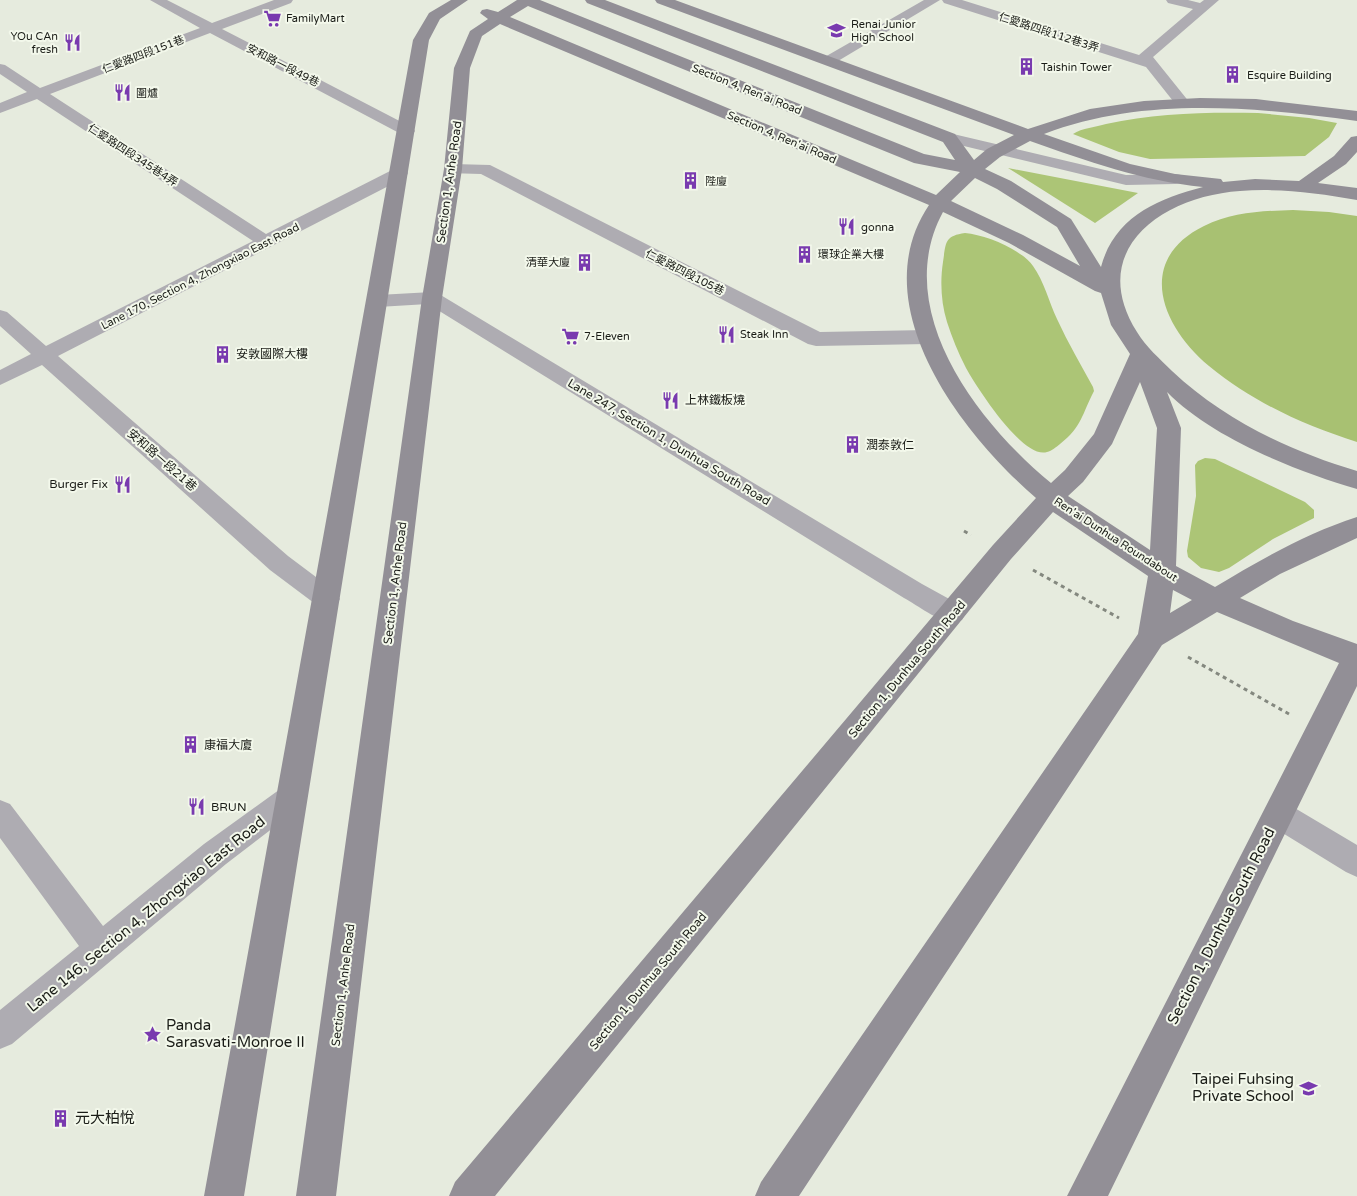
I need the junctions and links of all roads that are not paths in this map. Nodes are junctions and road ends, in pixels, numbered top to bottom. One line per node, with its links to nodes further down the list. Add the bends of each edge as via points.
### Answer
1 (157, 0): 12 (lane, 安和路一段49巷)
2 (286, 0): 12 (lane, 仁愛路四段151巷)
3 (458, 0): 11 (main road, Section 4, Ren'ai Road); 20 (main road, via 434,16 421,40)
4 (527, 0): 11 (main road, Section 1, Anhe Road); 25 (main road, Section 4, Ren’ai Road, via 920,159)
5 (592, 0): 22 (main road)
6 (662, 0): 13 (main road)
7 (933, 0): 13 (lane)
8 (950, 0): 14 (lane, 仁愛路四段112巷3弄)
9 (1173, 0): 10 (lane)
10 (1207, 4): 14 (lane, via 1145,56)
11 (499, 18): 26 (main road, Section 1, Anhe Road, via 475,34 462,68); 34 (main road, Section 4, Ren'ai Road)
12 (211, 28): 16 (lane, 仁愛路四段151巷); 20 (lane, 安和路一段49巷)
13 (828, 61): 21 (main road)
14 (1149, 63): 17 (lane)
15 (0, 68): 16 (lane, 仁愛路四段345巷4弄)
16 (38, 93): 18 (lane, 仁愛路四段151巷); 35 (lane, 仁愛路四段345巷4弄)
17 (1182, 103): 19 (main road, Ren'ai Dunhua Roundabout, via 1274,105); 21 (main road, Ren'ai Dunhua Roundabout, via 1092,115)
18 (0, 108)
19 (1357, 116)
20 (407, 131): 27 (main road)
21 (1028, 134): 24 (main road, Ren'ai Dunhua Roundabout); 29 (main road, via 1125,168)
22 (949, 138): 24 (lane); 25 (main road, Section 4, Ren’ai Road)
23 (1357, 141): 30 (main road, via 1340,160)
24 (998, 149): 25 (main road, Ren'ai Dunhua Roundabout); 29 (lane, via 1126,180)
25 (970, 168): 34 (main road, Ren'ai Dunhua Roundabout); 36 (main road, Section 4, Ren’ai Road, via 1064,223)
26 (453, 169): 37 (main road, Section 1, Anhe Road); 40 (street, 仁愛路四段105巷, via 484,169 816,338)
27 (400, 173): 35 (lane, Lane 170, Section 4, Zhongxiao East Road); 38 (main road)
28 (1349, 176): 30 (main road)
29 (1175, 180): 31 (main road)
30 (1307, 182): 32 (main road)
31 (1239, 185): 32 (main road); 36 (main road, via 1170,202 1146,215 1128,231 1115,250)
32 (1282, 185): 33 (main road)
33 (1357, 194)
34 (938, 202): 36 (main road, Section 4, Ren'ai Road, via 1016,239); 40 (main road, Ren'ai Dunhua Roundabout, via 924,231 916,263 917,298)
35 (266, 242): 42 (lane, Lane 170, Section 4, Zhongxiao East Road)
36 (1107, 292): 41 (main road, via 1122,325)
37 (432, 298): 38 (lane); 50 (lane, Lane 247, Section 1, Dunhua South Road); 60 (main road, Section 1, Anhe Road)
38 (378, 300): 48 (main road)
39 (0, 316): 42 (lane, 安和路一段21巷)
40 (927, 337): 45 (main road, Ren'ai Dunhua Roundabout, via 946,377 975,420)
41 (1141, 354): 44 (main road, via 1186,397 1248,437 1325,471); 45 (main road, Section 1, Dunhua South Road, via 1104,438 1074,476); 47 (main road, via 1169,428)
42 (45, 356): 43 (lane, Lane 170, Section 4, Zhongxiao East Road); 48 (lane, 安和路一段21巷, via 279,563)
43 (0, 378)
44 (1357, 480)
45 (1051, 497): 47 (main road, Ren'ai Dunhua Roundabout); 50 (main road, Section 1, Dunhua South Road)
46 (1357, 527): 49 (main road, via 1321,542)
47 (1162, 571): 49 (main road, Ren'ai Dunhua Roundabout); 51 (main road)
48 (327, 599): 53 (main road)
49 (1214, 599): 51 (main road); 52 (main road, Ren'ai Dunhua Roundabout, via 1283,630)
50 (953, 613): 61 (main road, Section 1, Dunhua South Road)
51 (1152, 637): 62 (main road)
52 (1357, 657): 55 (main road, Section 1, Dunhua South Road)
53 (293, 796): 57 (lane, Lane 146, Section 4, Zhongxiao East Road, via 215,854); 59 (main road)
54 (0, 814): 57 (lane)
55 (1278, 814): 56 (lane); 63 (main road, Section 1, Dunhua South Road)
56 (1357, 862)
57 (101, 949): 58 (lane, Lane 146, Section 4, Zhongxiao East Road)
58 (0, 1032)
59 (224, 1196)
60 (316, 1196)
61 (470, 1196)
62 (775, 1196)
63 (1087, 1196)

